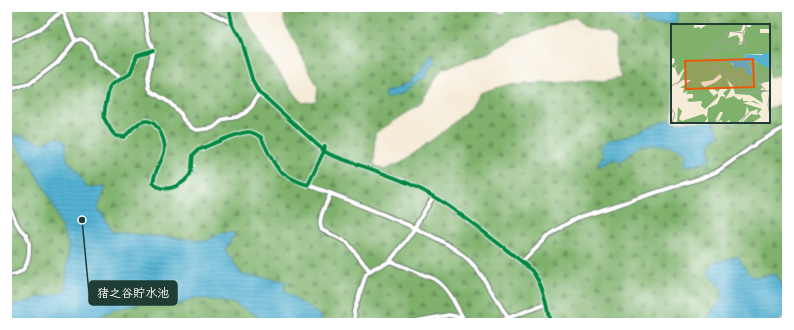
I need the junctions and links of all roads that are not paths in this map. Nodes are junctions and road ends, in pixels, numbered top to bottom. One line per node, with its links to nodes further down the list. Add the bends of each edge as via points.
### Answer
1 (66, 7): 5 (street)
2 (144, 7): 9 (street)
3 (200, 7): 6 (street)
4 (229, 7): 6 (street)
5 (63, 11): 7 (street); 8 (street, via 40,30)
6 (232, 22): 12 (street, via 242,41 253,82)
7 (75, 41): 10 (street, via 80,39 88,43 95,60); 11 (street, via 57,63 29,84)
8 (7, 44)
9 (153, 50): 10 (street, via 137,55 130,74); 12 (street, via 148,77 151,90 170,103 192,128 213,128 224,119 245,113)
10 (122, 79): 16 (street, via 108,89 104,118 112,132 120,137 124,137 132,128 144,121 152,122 156,127 164,140 165,148 153,178 155,186 172,188 179,184 192,171 193,155 198,150 249,132 260,137 276,166 300,183)
11 (7, 90)
12 (259, 93): 15 (street)
13 (787, 126): 22 (street, via 757,142 707,176 577,218 554,231)
14 (325, 146): 15 (street)
15 (324, 151): 16 (street); 18 (street, via 412,185)
16 (308, 185): 17 (street)
17 (331, 193): 20 (street); 23 (street, via 320,221 321,228 346,242)
18 (433, 197): 20 (street); 22 (street)
19 (7, 202): 24 (street, via 29,243 29,259 22,272)
20 (414, 228): 21 (street); 27 (street, via 465,257 474,266)
21 (390, 261): 23 (street); 26 (street, via 440,282)
22 (522, 262): 25 (street, via 532,271)
23 (369, 270): 28 (street, via 354,311)
24 (7, 275)
25 (546, 304): 27 (street); 33 (street)
26 (463, 318): 29 (street, via 450,315); 30 (street)
27 (508, 318): 31 (street); 32 (street)
28 (357, 323)
29 (406, 323)
30 (476, 323)
31 (494, 323)
32 (509, 323)
33 (550, 323)

